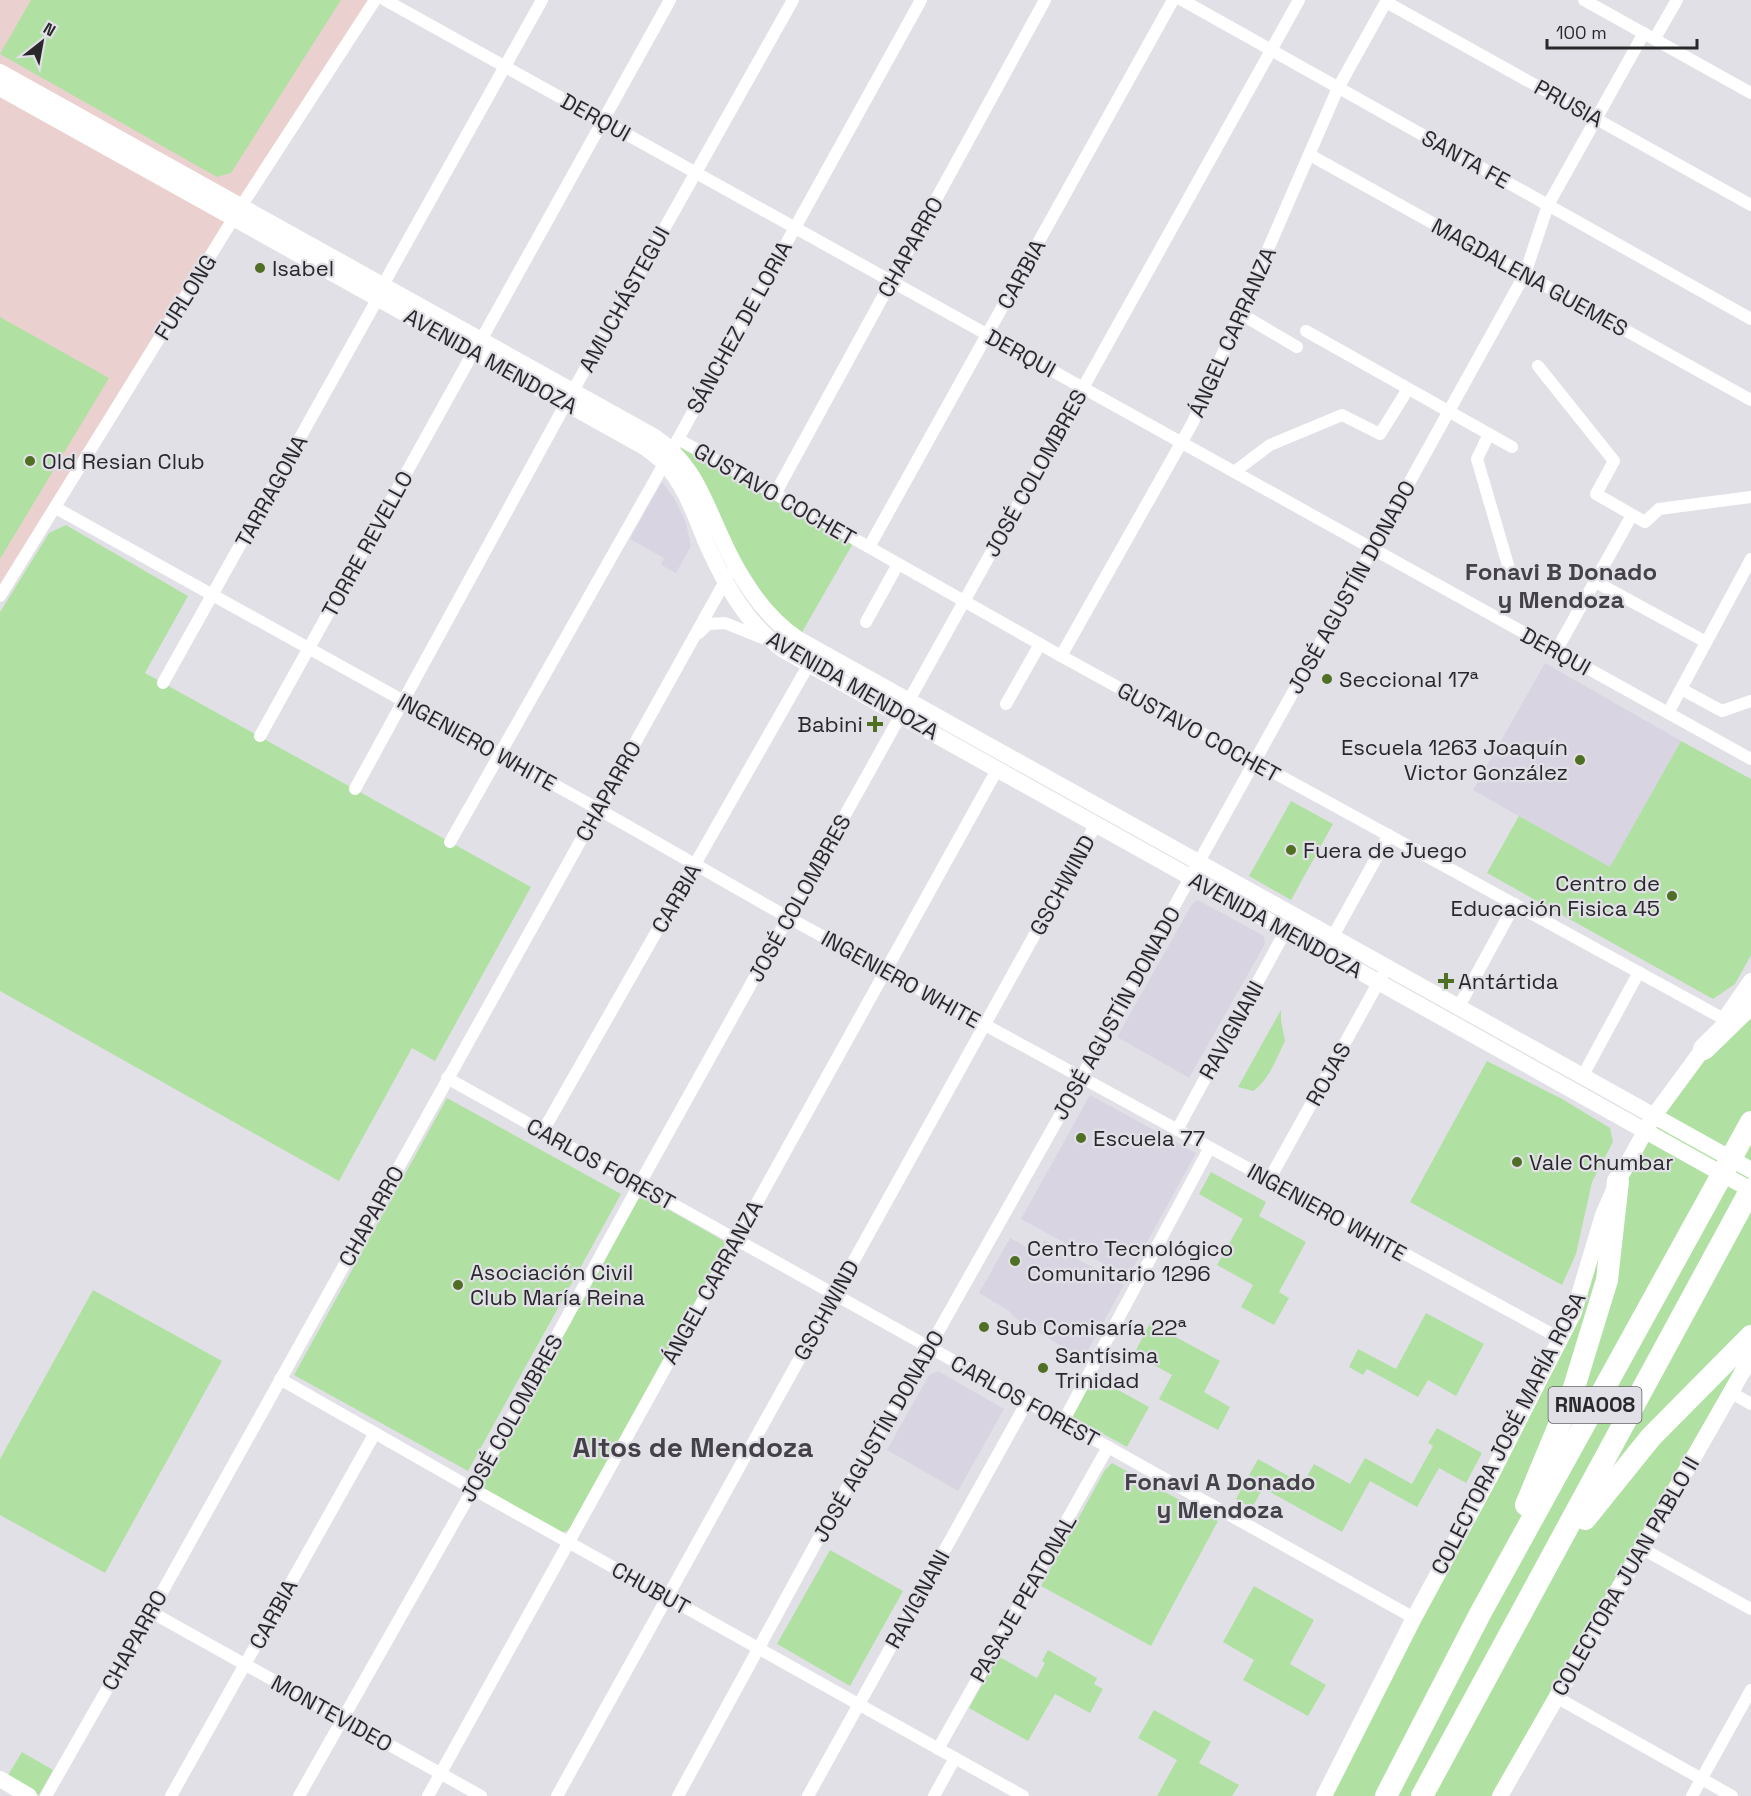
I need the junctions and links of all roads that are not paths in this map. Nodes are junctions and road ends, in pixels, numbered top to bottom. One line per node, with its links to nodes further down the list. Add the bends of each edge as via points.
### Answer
1 (375, 0): 27 (street, FURLONG)
2 (385, 0): 16 (street, DERQUI)
3 (542, 0): 16 (street, TARRAGONA)
4 (670, 0): 22 (street, TORRE REVELLO)
5 (793, 0): 24 (street, AMUCHÁSTEGUI)
6 (921, 0): 28 (street, SÁNCHEZ DE LORIA)
7 (1045, 0): 30 (street, CHAPARRO)
8 (1173, 0): 35 (street, CARBIA)
9 (1182, 0): 15 (street, SANTA FE)
10 (1299, 0): 15 (street, JOSÉ COLOMBRES)
11 (1584, 0): 14 (street)
12 (1677, 0): 14 (street, JOSÉ AGUSTÍN DONADO)
13 (1387, 1): 19 (street, ÁNGEL CARRANZA); 21 (street, PRUSIA)
14 (1649, 36): 20 (street); 21 (street, JOSÉ AGUSTÍN DONADO)
15 (1271, 50): 19 (street, SANTA FE); 39 (street, JOSÉ COLOMBRES)
16 (504, 66): 22 (street, DERQUI); 31 (street, TARRAGONA)
17 (0, 72): 27 (main road, AVENIDA MENDOZA)
18 (0, 88): 27 (main road, AVENIDA MENDOZA)
19 (1338, 88): 23 (street, ÁNGEL CARRANZA); 25 (street, SANTA FE)
20 (1751, 93)
21 (1596, 118): 25 (street, JOSÉ AGUSTÍN DONADO); 26 (street, PRUSIA)
22 (603, 121): 24 (street, DERQUI); 36 (street, TORRE REVELLO)
23 (1310, 154): 29 (street, MAGDALENA GUEMES); 32 (street, ÁNGEL CARRANZA)
24 (696, 173): 28 (street, DERQUI); 41 (street, AMUCHÁSTEGUI)
25 (1548, 205): 29 (street, JOSÉ AGUSTÍN DONADO); 33 (street, SANTA FE)
26 (1751, 205)
27 (238, 212): 31 (main road, AVENIDA MENDOZA); 51 (street, FURLONG)
28 (795, 228): 30 (street, DERQUI); 47 (street, SÁNCHEZ DE LORIA)
29 (1525, 274): 42 (street, MAGDALENA GUEMES); 43 (street, JOSÉ AGUSTÍN DONADO)
30 (892, 282): 35 (street, DERQUI); 49 (street, CHAPARRO)
31 (380, 291): 36 (main road, AVENIDA MENDOZA); 61 (street, TARRAGONA)
32 (1241, 314): 37 (street); 45 (street, ÁNGEL CARRANZA)
33 (1751, 319)
34 (1306, 331): 40 (street)
35 (987, 334): 39 (street, DERQUI); 53 (street, CARBIA)
36 (477, 346): 41 (main road, AVENIDA MENDOZA); 69 (street, TORRE REVELLO)
37 (1297, 347)
38 (1538, 366): 52 (street, via 1614,461 1596,494)
39 (1083, 388): 45 (street, DERQUI); 63 (street, JOSÉ COLOMBRES)
40 (1408, 389): 43 (street); 48 (street, via 1380,434 1342,415 1270,445)
41 (569, 397): 47 (main road, AVENIDA MENDOZA); 75 (street, AMUCHÁSTEGUI)
42 (1751, 400)
43 (1448, 412): 44 (street); 54 (street, JOSÉ AGUSTÍN DONADO)
44 (1489, 434): 46 (street); 58 (street, via 1477,459)
45 (1181, 442): 48 (street, DERQUI); 71 (street, ÁNGEL CARRANZA)
46 (1512, 447)
47 (671, 450): 49 (street, GUSTAVO COCHET); 57 (main road, AVENIDA MENDOZA, via 704,496); 59 (main road, AVENIDA MENDOZA, via 676,478); 81 (street, SÁNCHEZ DE LORIA)
48 (1234, 472): 54 (street, DERQUI)
49 (775, 494): 53 (street, GUSTAVO COCHET)
50 (1751, 497): 52 (street, via 1659,509 1645,522)
51 (56, 508): 61 (street, INGENIERO WHITE); 62 (street, FURLONG)
52 (1632, 515): 60 (street)
53 (868, 547): 56 (street, GUSTAVO COCHET)
54 (1372, 549): 70 (street, DERQUI); 83 (street, JOSÉ AGUSTÍN DONADO)
55 (1751, 559): 66 (street)
56 (898, 564): 63 (street, GUSTAVO COCHET); 64 (street)
57 (735, 565): 59 (street, CHAPARRO); 78 (main road, AVENIDA MENDOZA, via 765,611 784,630)
58 (1510, 572)
59 (726, 581): 65 (street, CHAPARRO); 67 (main road, AVENIDA MENDOZA, via 737,603)
60 (1594, 581): 66 (street); 70 (street)
61 (213, 595): 69 (street, INGENIERO WHITE); 73 (street, TARRAGONA)
62 (0, 596)
63 (964, 601): 68 (street, GUSTAVO COCHET); 78 (street, JOSÉ COLOMBRES)
64 (866, 622)
65 (695, 635): 67 (street, via 708,624 725,623); 86 (street, CHAPARRO)
66 (1706, 642): 74 (street)
67 (773, 643): 72 (main road, AVENIDA MENDOZA)
68 (1040, 644): 71 (street, GUSTAVO COCHET); 77 (street)
69 (309, 648): 75 (street, INGENIERO WHITE); 80 (street, TORRE REVELLO)
70 (1556, 651): 79 (street, DERQUI)
71 (1061, 656): 83 (street, GUSTAVO COCHET)
72 (809, 664): 78 (main road, AVENIDA MENDOZA); 90 (street, CARBIA)
73 (163, 683)
74 (1681, 689): 76 (street, via 1722,711); 79 (street)
75 (403, 701): 81 (street, INGENIERO WHITE); 85 (street, AMUCHÁSTEGUI)
76 (1751, 701)
77 (1006, 704)
78 (905, 708): 84 (main road, AVENIDA MENDOZA); 91 (main road, AVENIDA MENDOZA); 93 (street, JOSÉ COLOMBRES)
79 (1668, 713): 82 (street, DERQUI)
80 (260, 736)
81 (500, 754): 86 (street, INGENIERO WHITE); 89 (street, SÁNCHEZ DE LORIA)
82 (1751, 759)
83 (1254, 762): 88 (street, GUSTAVO COCHET); 91 (street, JOSÉ AGUSTÍN DONADO)
84 (998, 768): 87 (main road, AVENIDA MENDOZA); 96 (street, ÁNGEL CARRANZA)
85 (355, 789)
86 (598, 809): 90 (street, INGENIERO WHITE); 107 (street, CHAPARRO)
87 (1096, 824): 91 (main road, AVENIDA MENDOZA); 103 (street, GSCHWIND)
88 (1389, 835): 92 (street, GUSTAVO COCHET); 95 (street)
89 (450, 842)
90 (695, 864): 93 (street, INGENIERO WHITE); 112 (street, CARBIA)
91 (1194, 870): 94 (main road, AVENIDA MENDOZA); 95 (main road, AVENIDA MENDOZA); 108 (street, JOSÉ AGUSTÍN DONADO)
92 (1515, 904): 97 (street, GUSTAVO COCHET); 101 (street)
93 (789, 918): 96 (street, INGENIERO WHITE); 117 (street, JOSÉ COLOMBRES)
94 (1286, 930): 98 (main road, AVENIDA MENDOZA); 111 (street, RAVIGNANI)
95 (1332, 938): 98 (main road, AVENIDA MENDOZA)
96 (885, 970): 103 (street, INGENIERO WHITE); 119 (street, ÁNGEL CARRANZA)
97 (1639, 972): 102 (street, GUSTAVO COCHET); 106 (street)
98 (1382, 975): 101 (main road, AVENIDA MENDOZA); 104 (main road, AVENIDA MENDOZA); 115 (street, ROJAS)
99 (1751, 981): 102 (main road, COLECTORA JOSÉ MARÍA ROSA)
100 (1751, 1003): 105 (highway)
101 (1458, 1008): 104 (main road, AVENIDA MENDOZA)
102 (1724, 1019): 105 (main road, COLECTORA JOSÉ MARÍA ROSA)
103 (984, 1025): 108 (street, INGENIERO WHITE); 120 (street, GSCHWIND)
104 (1479, 1029): 106 (main road, AVENIDA MENDOZA); 109 (main road, AVENIDA MENDOZA)
105 (1704, 1048): 109 (main road, COLECTORA JOSÉ MARÍA ROSA)
106 (1582, 1077): 109 (main road, AVENIDA MENDOZA)
107 (447, 1078): 112 (street, CARLOS FOREST); 125 (street, CHAPARRO)
108 (1081, 1078): 111 (street, INGENIERO WHITE); 123 (street, JOSÉ AGUSTÍN DONADO)
109 (1649, 1124): 114 (main road, AVENIDA MENDOZA); 116 (main road, COLECTORA JOSÉ MARÍA ROSA); 118 (main road, AVENIDA MENDOZA)
110 (1747, 1129): 139 (highway, RNA008)
111 (1177, 1130): 113 (street, INGENIERO WHITE)
112 (543, 1131): 117 (street, CARLOS FOREST)
113 (1209, 1149): 115 (street, INGENIERO WHITE); 129 (street)
114 (1751, 1170)
115 (1269, 1180): 122 (street, INGENIERO WHITE)
116 (1618, 1181): 122 (main road, COLECTORA JOSÉ MARÍA ROSA, via 1603,1215 1574,1312); 139 (highway, via 1607,1280 1572,1394)
117 (639, 1185): 119 (street, CARLOS FOREST); 132 (street, JOSÉ COLOMBRES)
118 (1751, 1190): 135 (highway, RNA008)
119 (735, 1239): 120 (street, CARLOS FOREST); 133 (street, ÁNGEL CARRANZA)
120 (834, 1295): 123 (street, CARLOS FOREST); 136 (street, GSCHWIND)
121 (1751, 1336): 135 (highway, via 1651,1437)
122 (1561, 1339): 140 (main road, COLECTORA JOSÉ MARÍA ROSA)
123 (929, 1348): 127 (street, CARLOS FOREST); 141 (street, JOSÉ AGUSTÍN DONADO)
124 (1751, 1357): 126 (main road, COLECTORA JUAN PABLO II)
125 (280, 1379): 130 (street, CHUBUT); 138 (street, CHAPARRO)
126 (1730, 1392): 128 (street); 134 (main road, COLECTORA JUAN PABLO II)
127 (1027, 1402): 129 (street, CARLOS FOREST); 145 (street, RAVIGNANI)
128 (1751, 1404)
129 (1062, 1422): 131 (street, CARLOS FOREST)
130 (375, 1433): 132 (street, CHUBUT); 142 (street, CARBIA)
131 (1108, 1447): 140 (street, CARLOS FOREST); 147 (street, PASAJE PEATONAL)
132 (472, 1489): 133 (street, CHUBUT); 146 (street, JOSÉ COLOMBRES)
133 (568, 1541): 136 (street, CHUBUT); 149 (street, ÁNGEL CARRANZA)
134 (1641, 1548): 137 (street); 144 (main road, COLECTORA JUAN PABLO II)
135 (1536, 1585): 165 (highway, RNA008)
136 (669, 1598): 141 (street, CHUBUT); 158 (street, GSCHWIND)
137 (1751, 1609)
138 (151, 1612): 142 (street, MONTEVIDEO); 153 (street, CHAPARRO)
139 (1481, 1612): 164 (highway, RNA008)
140 (1414, 1618): 163 (main road, COLECTORA JOSÉ MARÍA ROSA)
141 (759, 1648): 145 (street, CHUBUT); 159 (street, JOSÉ AGUSTÍN DONADO)
142 (245, 1665): 146 (street, MONTEVIDEO); 154 (street, CARBIA)
143 (1751, 1690): 151 (street)
144 (1556, 1697): 151 (street); 166 (main road, COLECTORA JUAN PABLO II)
145 (859, 1704): 147 (street, CHUBUT); 160 (street, RAVIGNANI)
146 (342, 1719): 149 (street, MONTEVIDEO); 155 (street, JOSÉ COLOMBRES)
147 (938, 1749): 148 (street, CHUBUT)
148 (955, 1758): 161 (street); 162 (street, CHUBUT)
149 (440, 1773): 156 (street, ÁNGEL CARRANZA); 157 (street, MONTEVIDEO)
150 (0, 1779): 152 (main road)
151 (1701, 1779): 167 (street); 168 (street)
152 (28, 1796)
153 (46, 1796)
154 (171, 1796)
155 (299, 1796)
156 (428, 1796)
157 (481, 1796)
158 (557, 1796)
159 (678, 1796)
160 (808, 1796)
161 (934, 1796)
162 (1023, 1796)
163 (1324, 1796)
164 (1386, 1796)
165 (1422, 1796)
166 (1500, 1796)
167 (1692, 1796)
168 (1732, 1796)

